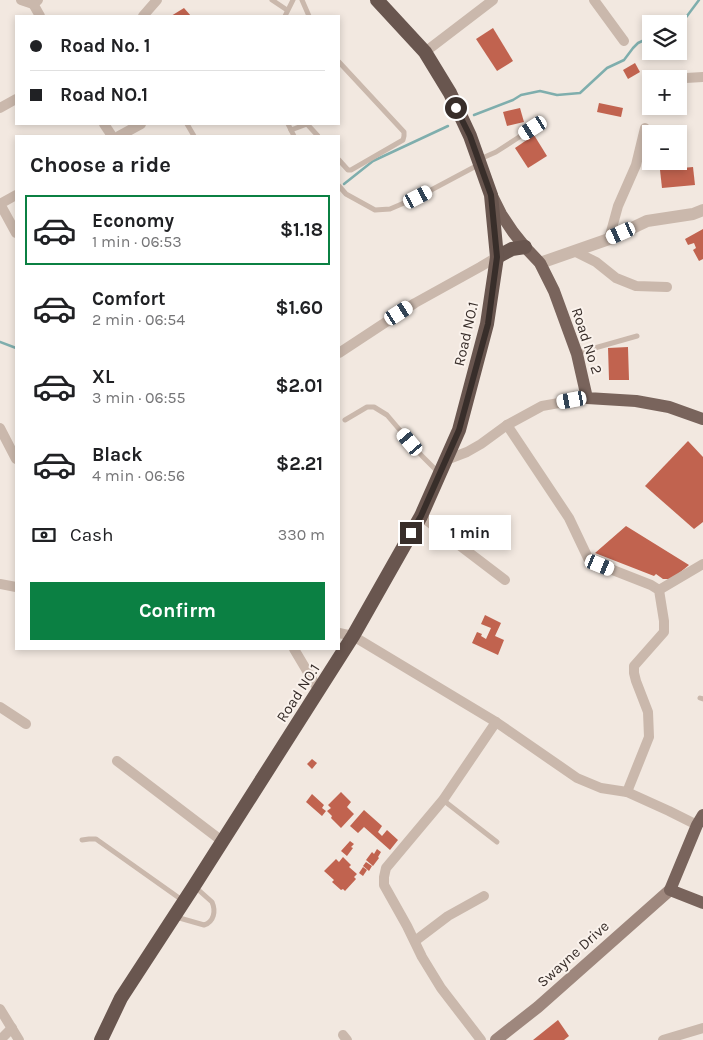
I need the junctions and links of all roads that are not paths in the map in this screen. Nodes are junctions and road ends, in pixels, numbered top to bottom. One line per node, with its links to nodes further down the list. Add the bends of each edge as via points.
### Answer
1 (21, 0): 9 (street)
2 (158, 0): 12 (street)
3 (272, 0): 10 (lane)
4 (293, 0): 10 (lane)
5 (302, 0): 14 (lane)
6 (377, 0): 16 (highway, Road NO.1)
7 (493, 0): 16 (street)
8 (594, 0): 15 (street)
9 (34, 1): 11 (street)
10 (287, 10): 13 (lane)
11 (40, 15)
12 (144, 15)
13 (285, 15)
14 (309, 15)
15 (624, 41)
16 (425, 52): 33 (highway, Road NO.1, via 450,93)
17 (340, 63): 32 (lane, via 404,132 403,140 351,170)
18 (703, 77): 19 (street)
19 (687, 78)
20 (15, 100): 21 (street)
21 (0, 108)
22 (139, 125): 28 (street)
23 (288, 125): 27 (lane)
24 (305, 125): 27 (lane)
25 (309, 125): 30 (lane)
26 (533, 128): 33 (lane)
27 (291, 130): 29 (lane)
28 (121, 135)
29 (294, 135)
30 (317, 135)
31 (642, 137): 39 (street, via 636,165)
32 (340, 161)
33 (479, 162): 34 (lane, via 390,209 374,210); 35 (highway, Road NO.1)
34 (340, 187)
35 (491, 195): 40 (main road, Road No 2); 42 (highway, Road NO.1)
36 (15, 196): 38 (street, via 0,204)
37 (703, 210): 39 (street, via 647,222)
38 (15, 231)
39 (608, 238): 41 (street)
40 (525, 247): 42 (highway); 43 (main road, Road No 2)
41 (574, 251): 43 (street); 44 (street, via 596,262 616,278 636,286)
42 (497, 257): 46 (street, via 414,303); 54 (highway, Road NO.1, via 488,324 459,430)
43 (540, 263): 47 (main road, Road No 2, via 554,291)
44 (667, 287)
45 (637, 336): 47 (lane)
46 (340, 352)
47 (576, 354): 48 (main road, Road No 2)
48 (587, 398): 49 (main road, Road No 2, via 636,401 668,407); 51 (street, via 542,406)
49 (703, 419)
50 (345, 420): 55 (lane, via 367,407 374,407 387,415)
51 (507, 425): 54 (street, via 481,444); 61 (street, via 569,518 588,558 593,563)
52 (0, 428): 53 (street)
53 (15, 457)
54 (446, 460): 55 (highway, Road NO.1)
55 (440, 474): 56 (highway, Road NO.1)
56 (421, 516): 58 (street); 63 (highway, Road NO.1)
57 (703, 564): 61 (street)
58 (505, 580)
59 (0, 584): 60 (street)
60 (15, 587)
61 (659, 590): 70 (street, via 664,632 634,666 648,712 650,737)
62 (340, 632): 63 (street)
63 (353, 636): 65 (highway, Road NO.1); 67 (street)
64 (295, 650): 65 (street)
65 (319, 691): 74 (highway, Road NO.1)
66 (0, 707): 68 (street)
67 (496, 722): 70 (street, via 577,778 601,788); 71 (street)
68 (26, 724)
69 (116, 761): 74 (street)
70 (627, 792): 72 (street, via 669,811)
71 (442, 800): 75 (lane); 82 (street, via 386,868 384,877 384,885)
72 (700, 820): 77 (main road)
73 (82, 840): 79 (lane, via 96,839)
74 (222, 841): 76 (highway, Road NO.1)
75 (498, 842)
76 (194, 886): 79 (highway, Road NO.1); 81 (lane, via 214,905 212,921 204,926)
77 (670, 890): 80 (main road); 90 (main road, Swayne Drive)
78 (484, 896): 82 (street, via 448,916)
79 (184, 901): 81 (highway, Road NO.1)
80 (703, 903)
81 (174, 916): 88 (highway, Road NO.1, via 121,998)
82 (415, 942): 89 (street, via 441,988)
83 (0, 1009): 84 (street)
84 (12, 1028): 86 (street); 87 (street)
85 (703, 1028): 91 (street)
86 (0, 1040)
87 (19, 1040)
88 (101, 1040)
89 (481, 1040)
90 (496, 1040)
91 (663, 1040)

